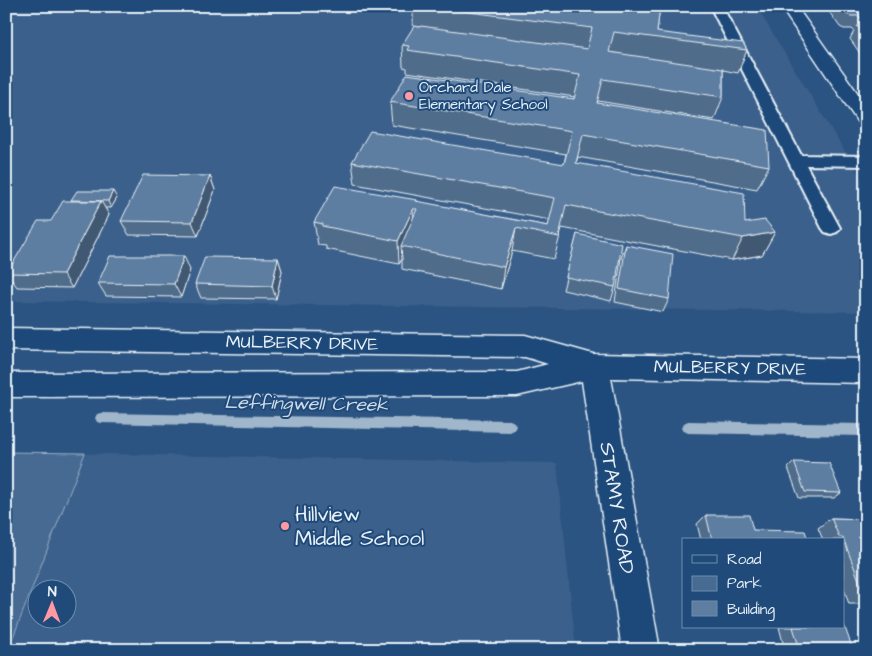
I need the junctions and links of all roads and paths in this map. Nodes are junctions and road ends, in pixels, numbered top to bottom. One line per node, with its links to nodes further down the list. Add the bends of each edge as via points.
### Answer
1 (716, 6): 4 (lane)
2 (788, 6): 3 (street)
3 (866, 120)
4 (796, 160): 5 (lane); 6 (lane)
5 (866, 161)
6 (831, 228)
7 (6, 339): 8 (street, MULBERRY DRIVE, via 525,346)
8 (594, 366): 9 (street, MULBERRY DRIVE); 10 (street, MULBERRY DRIVE, via 517,384); 11 (street, STAMY ROAD)
9 (866, 370)
10 (6, 385)
11 (641, 650)

